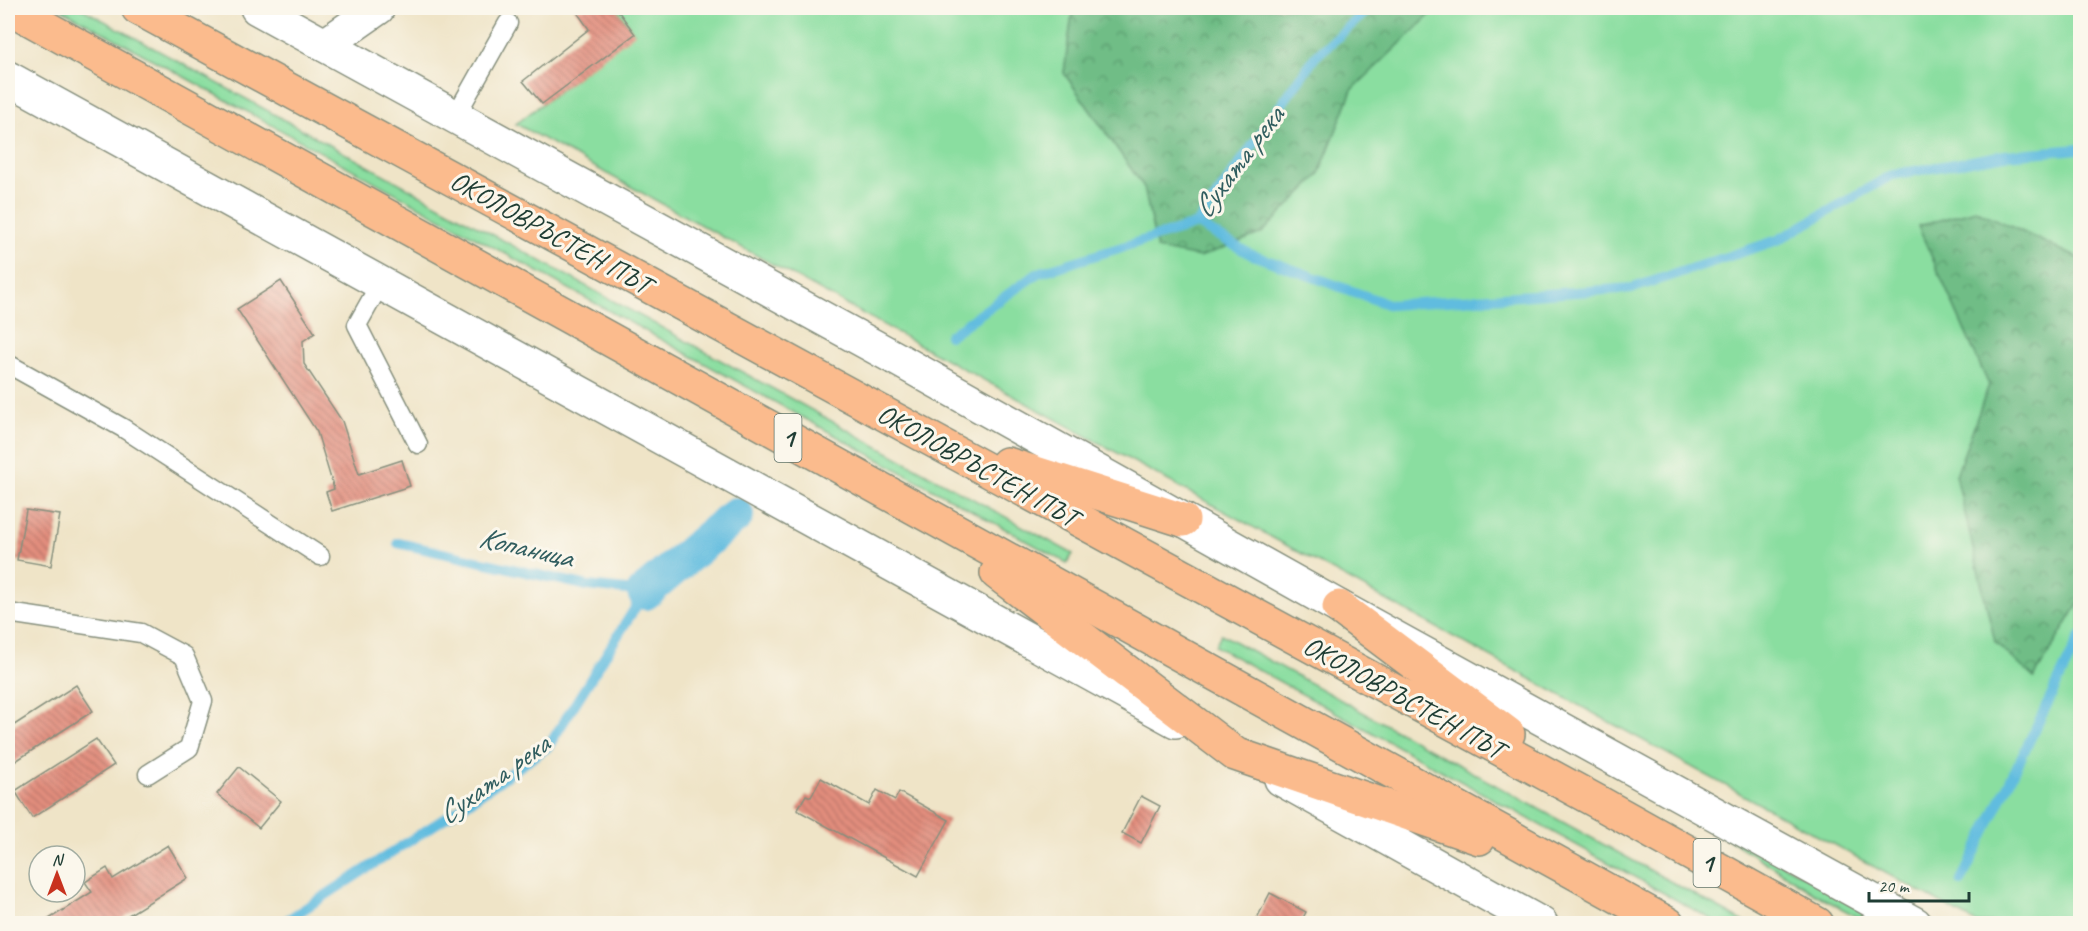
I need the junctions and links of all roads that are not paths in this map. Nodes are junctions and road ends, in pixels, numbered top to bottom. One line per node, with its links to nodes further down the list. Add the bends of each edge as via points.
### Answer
1 (10, 8): 13 (highway, 1)
2 (138, 8): 11 (highway, ОКОЛОВРЪСТЕН ПЪТ / 1)
3 (257, 8): 6 (street)
4 (378, 8): 6 (street)
5 (508, 23): 8 (lane)
6 (325, 45): 8 (street)
7 (9, 82): 9 (street)
8 (455, 117): 14 (street)
9 (380, 284): 12 (lane, via 357,326); 18 (street)
10 (8, 364): 15 (lane, via 123,428)
11 (934, 441): 14 (highway); 20 (highway, ОКОЛОВРЪСТЕН ПЪТ / 1)
12 (418, 444)
13 (902, 502): 18 (highway); 21 (highway, 1)
14 (1183, 520): 16 (street)
15 (320, 556)
16 (1339, 607): 20 (highway); 25 (street)
17 (8, 613): 19 (lane, via 141,633 184,656 203,700 189,748)
18 (1235, 754): 21 (highway); 22 (street)
19 (148, 774)
20 (1598, 802): 24 (highway, ОКОЛОВРЪСТЕН ПЪТ / 1)
21 (1566, 868): 23 (highway, 1)
22 (1541, 924)
23 (1668, 924)
24 (1816, 924)
25 (1915, 924)

